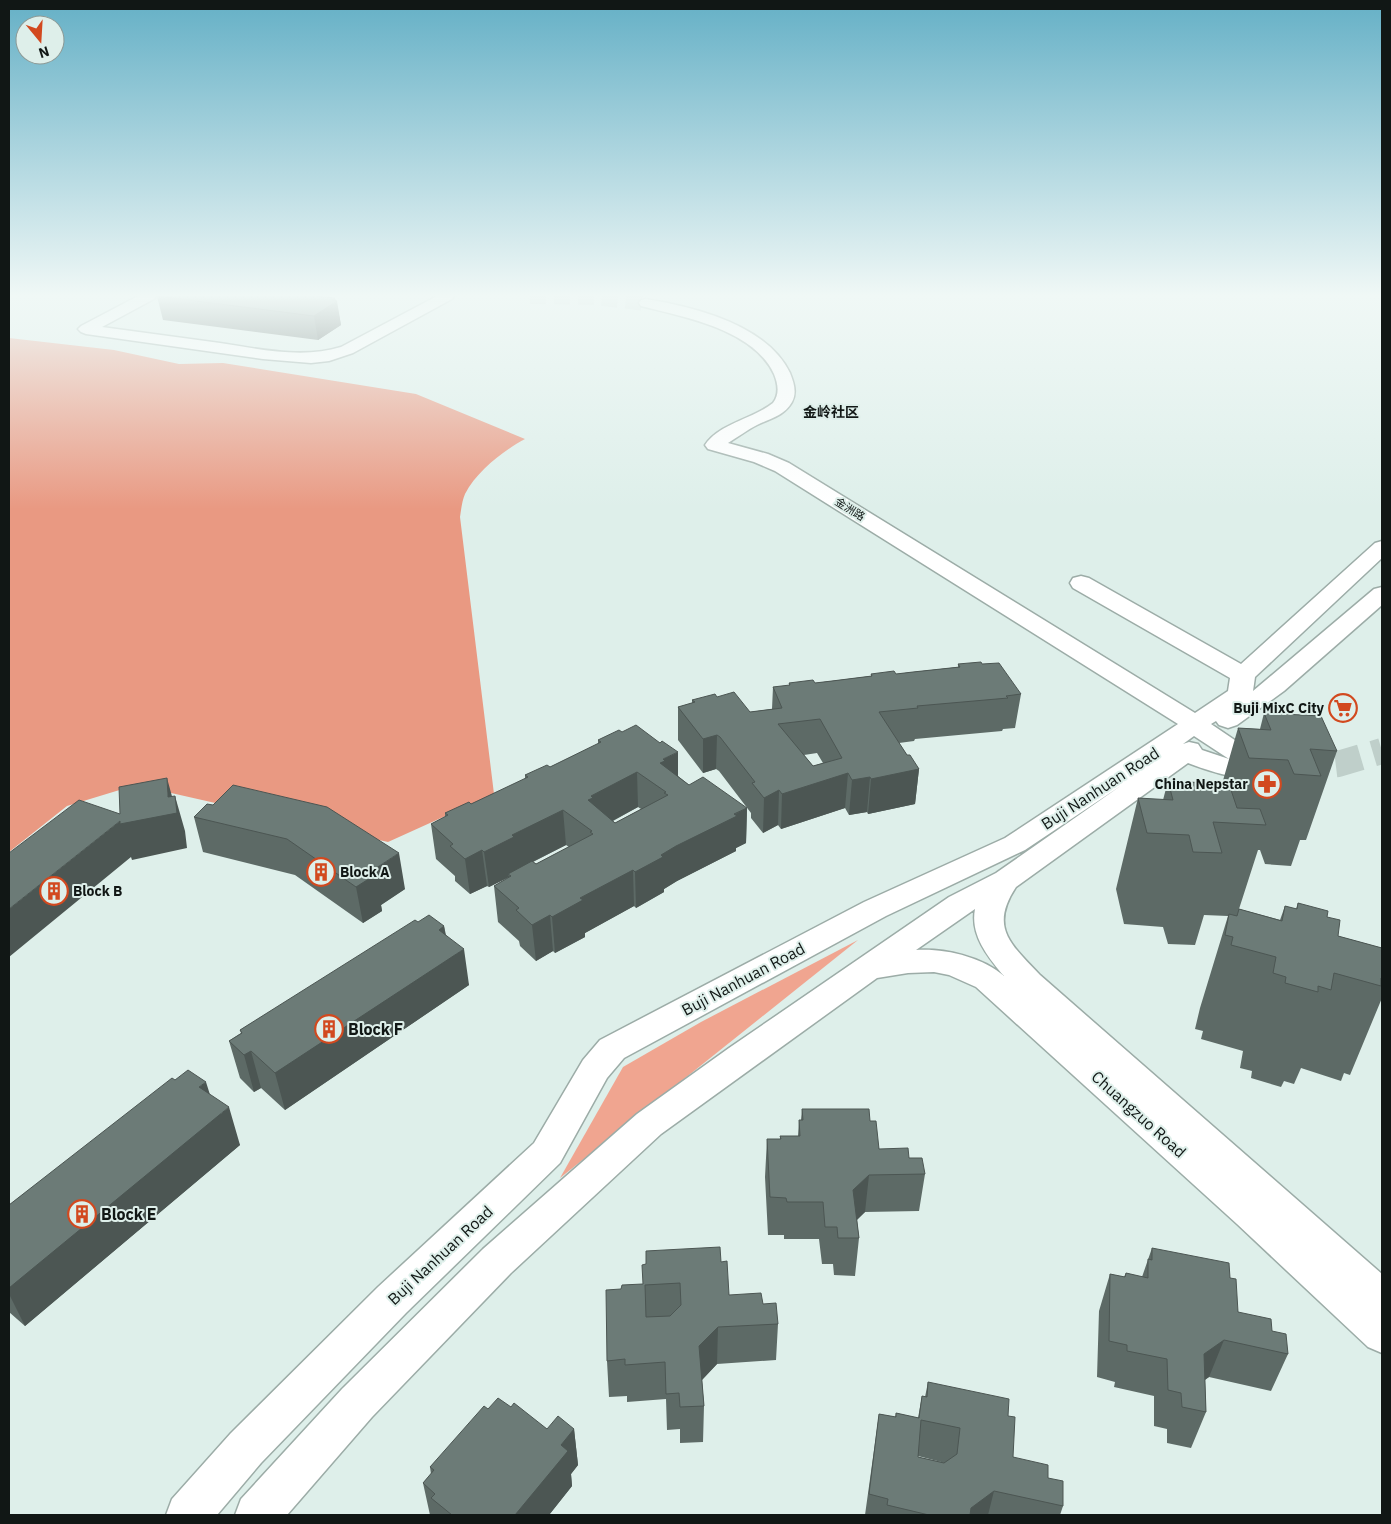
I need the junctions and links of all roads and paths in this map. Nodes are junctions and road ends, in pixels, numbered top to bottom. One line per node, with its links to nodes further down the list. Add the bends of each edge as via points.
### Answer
1 (779, 367): 6 (street, 金洲路, via 786,396 781,406 714,445 782,467)
2 (1382, 548): 5 (street, Buji Nanhuan Road)
3 (1081, 583): 5 (street)
4 (1382, 595): 6 (street, Buji Nanhuan Road, via 1275,686)
5 (1243, 675): 6 (street, Buji Nanhuan Road, via 1240,694)
6 (1196, 737): 7 (street, Buji Nanhuan Road); 11 (street, Buji Nanhuan Road, via 1015,844 875,909 612,1049 595,1069 547,1153 385,1307 246,1448)
7 (1006, 880): 8 (street, Buji Nanhuan Road, via 960,904); 9 (street, Chuangzuo Road, via 990,906 988,927 1005,957 1029,983)
8 (867, 970): 10 (street, Chuangzuo Road, via 906,960 935,961 962,966 987,979); 12 (street, Buji Nanhuan Road, via 649,1124 497,1261 357,1403)
9 (1382, 1299)
10 (1382, 1334)
11 (188, 1515)
12 (257, 1515)

